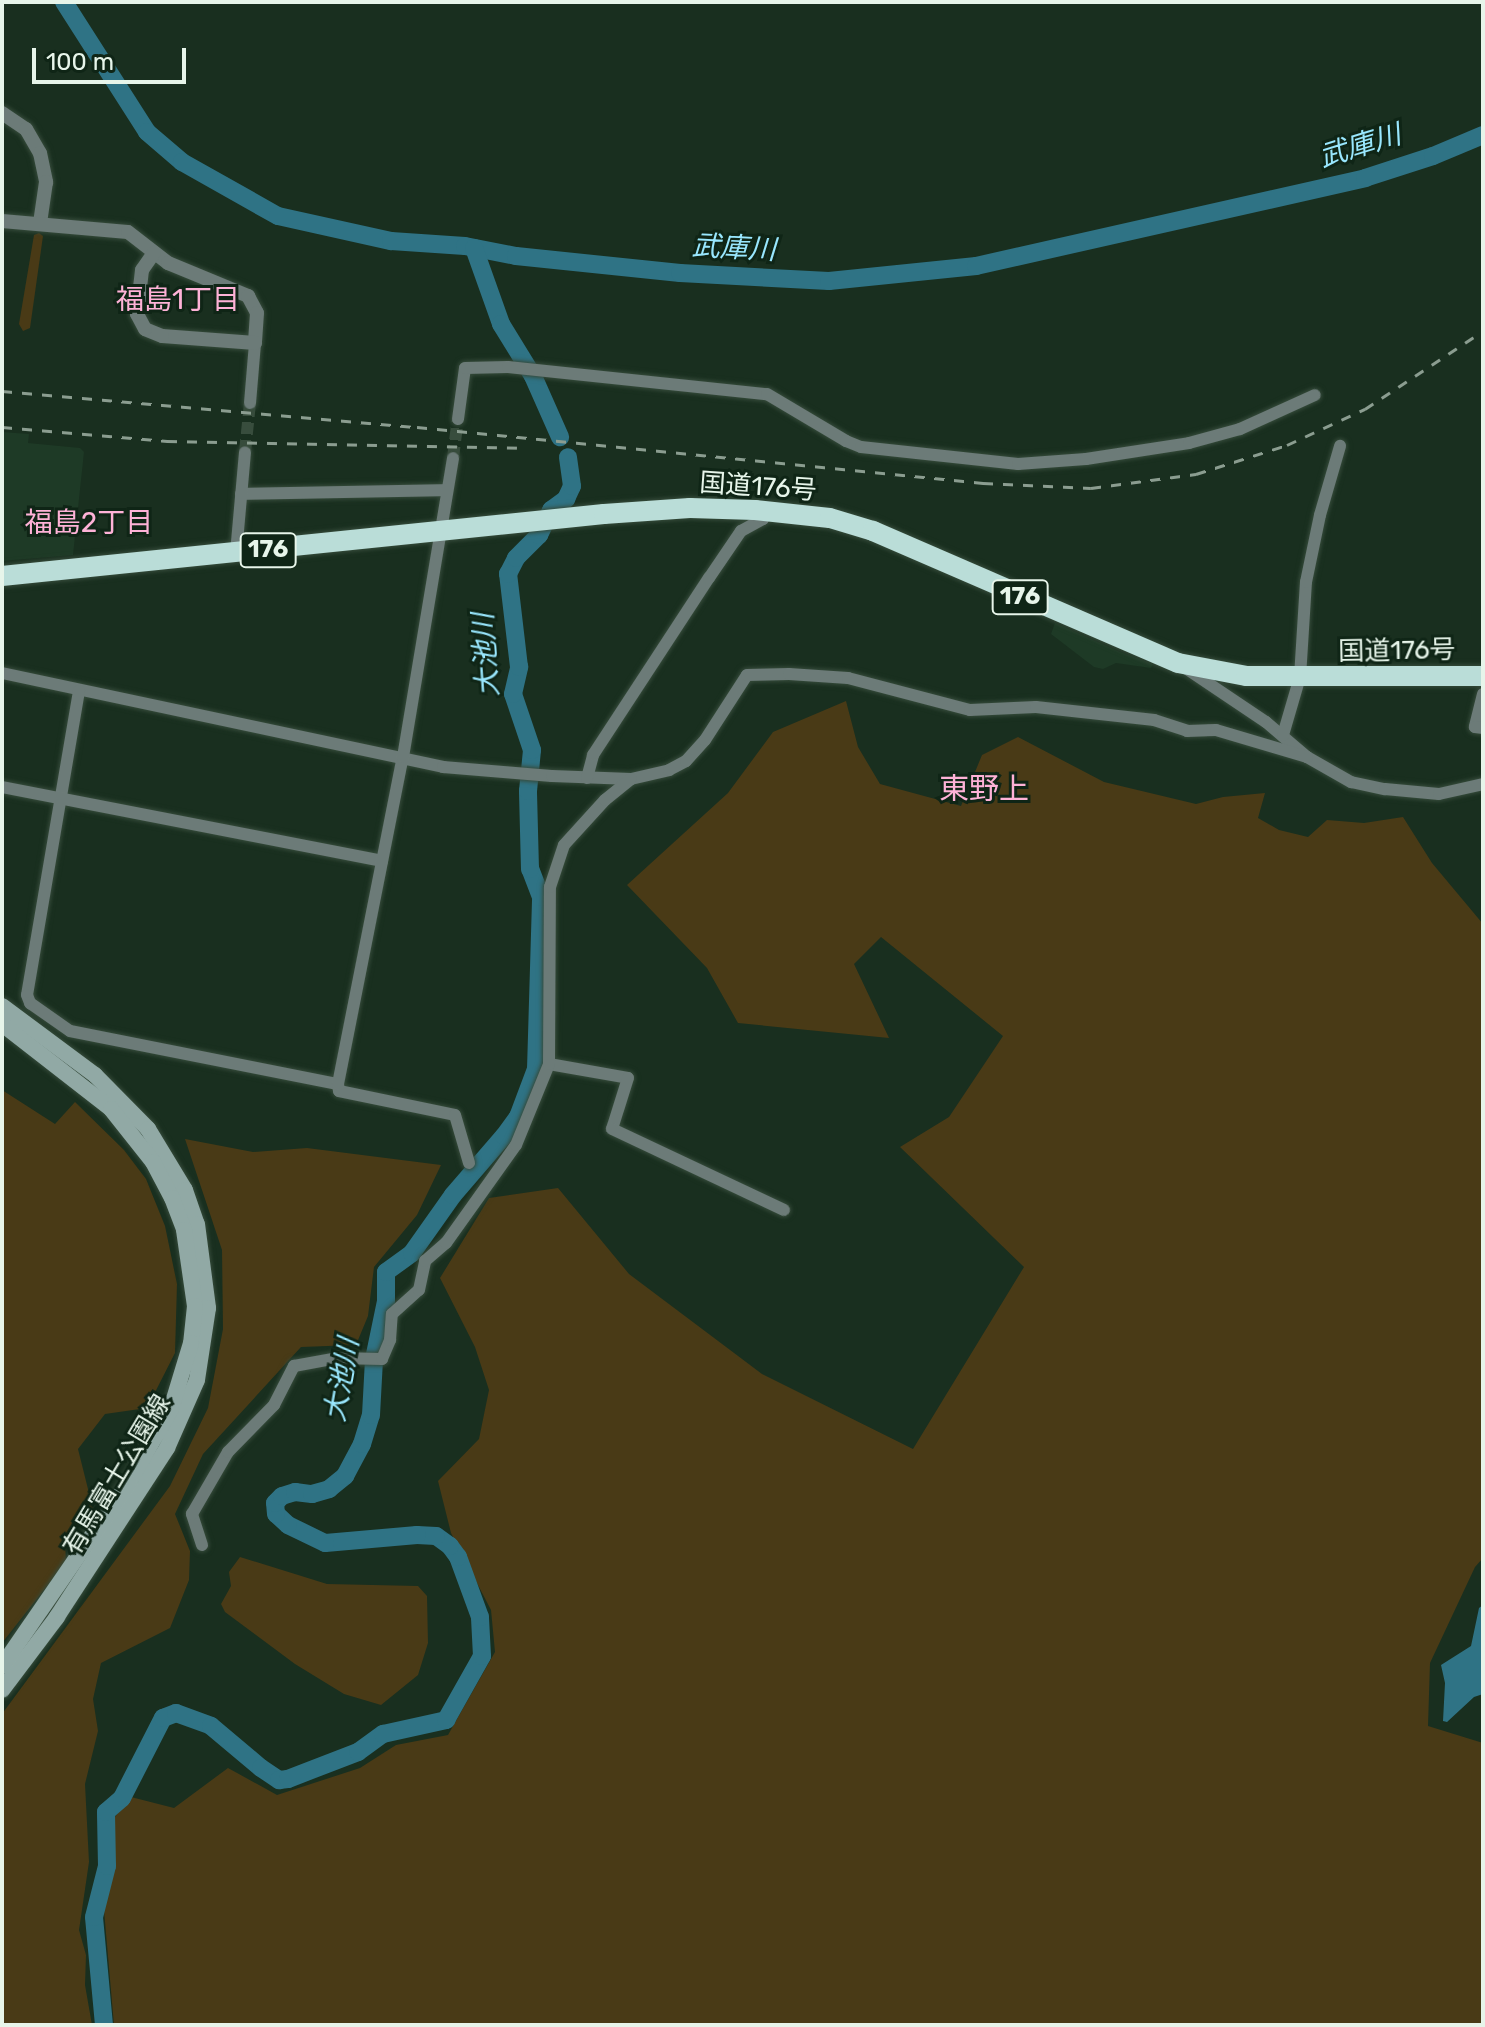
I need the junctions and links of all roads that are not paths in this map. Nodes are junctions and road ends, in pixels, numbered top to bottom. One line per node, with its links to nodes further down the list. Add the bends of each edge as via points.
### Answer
1 (2, 113): 3 (street, via 26,129 40,153 46,182)
2 (2, 221): 3 (street)
3 (40, 223): 4 (street, via 128,232)
4 (154, 253): 5 (street, via 198,278 248,296 257,313); 5 (street, via 142,270 137,314 145,329 162,336)
5 (255, 343): 7 (street)
6 (1315, 395): 8 (street, via 1240,429 1189,443 1018,464 861,447 767,394 508,367 465,368)
7 (250, 403)
8 (458, 419)
9 (1340, 446): 21 (street, via 1306,582)
10 (245, 452): 13 (street)
11 (453, 458): 12 (street)
12 (447, 490): 13 (street); 15 (street)
13 (241, 494): 16 (street)
14 (766, 511): 15 (highway, 国道176号 / 176, via 690,508); 18 (highway, 国道176号 / 176, via 830,518 873,531); 28 (street, via 763,519 741,531 709,578 593,755)
15 (438, 532): 16 (highway, 国道176号 / 176); 26 (street)
16 (236, 553): 17 (highway, 国道176号 / 176)
17 (2, 576)
18 (1178, 663): 21 (highway, 国道176号 / 176, via 1246,676); 25 (street)
19 (2, 673): 22 (street)
20 (1483, 676): 21 (highway, 国道176号 / 176)
21 (1300, 677): 25 (street)
22 (79, 691): 26 (street); 32 (street)
23 (1483, 694): 24 (street, via 1475,727)
24 (1483, 728)
25 (1283, 735): 27 (street)
26 (403, 757): 28 (street, via 443,767); 33 (street)
27 (1307, 757): 29 (street, via 1216,730 1187,731 1154,720 1036,707 970,710 848,678 747,675 686,761); 30 (street, via 1351,782 1385,789 1439,794)
28 (587, 778): 29 (street)
29 (631, 779): 36 (street, via 564,845 550,887)
30 (1483, 784)
31 (2, 787): 32 (street)
32 (58, 797): 33 (street); 37 (street, via 27,995 30,1003 70,1031)
33 (382, 861): 37 (street)
34 (2, 1006): 42 (main road, 有馬富士公園線, via 95,1075 148,1129 185,1190 197,1224 208,1308 197,1380 173,1437 57,1617)
35 (2, 1024): 41 (main road, 有馬富士公園線, via 111,1109 153,1162 184,1230 195,1306 191,1343 171,1409 129,1482)
36 (549, 1064): 39 (street, via 628,1078 612,1129); 40 (street, via 516,1145 488,1176 460,1226 425,1261 419,1290 392,1314 388,1349 374,1360 338,1358 294,1366 274,1405 228,1452 198,1501 192,1514)
37 (338, 1084): 38 (street, via 339,1091 455,1115)
38 (469, 1163)
39 (784, 1210)
40 (202, 1545)
41 (2, 1666)
42 (2, 1690)

